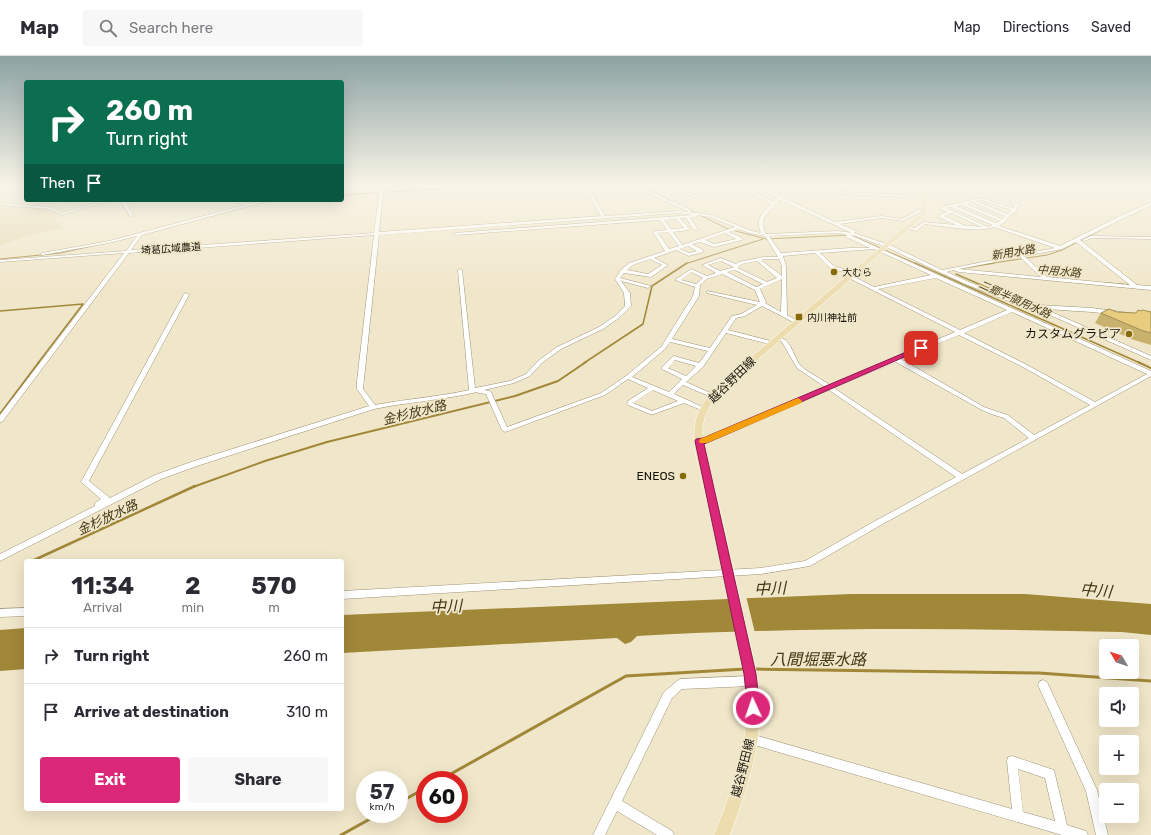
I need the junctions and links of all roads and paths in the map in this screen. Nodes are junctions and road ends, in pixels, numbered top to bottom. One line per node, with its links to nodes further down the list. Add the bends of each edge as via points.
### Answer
1 (190, 221): 31 (street)
2 (378, 221): 28 (street)
3 (532, 221): 28 (street, 埼葛広域農道)
4 (629, 221): 29 (street)
5 (663, 221): 25 (street)
6 (680, 221): 25 (street, via 687,229)
7 (691, 221): 24 (street)
8 (721, 221): 20 (street, 埼葛広域農道)
9 (761, 221): 19 (street)
10 (842, 221): 17 (street)
11 (915, 221): 22 (main road, 越谷野田線)
12 (951, 221): 21 (street)
13 (973, 221): 23 (street)
14 (988, 221): 18 (street)
15 (1003, 221): 18 (street)
16 (1114, 221): 35 (street)
17 (836, 222): 30 (street, via 854,231)
18 (996, 225): 23 (street); 39 (street)
19 (760, 226): 20 (street); 32 (street)
20 (740, 227): 26 (street); 32 (street, 埼葛広域農道)
21 (963, 227): 22 (street, via 924,223 916,230); 23 (street)
22 (909, 228): 40 (main road, 越谷野田線)
23 (988, 228)
24 (696, 229)
25 (670, 231): 37 (street); 41 (street, via 655,232)
26 (726, 232): 34 (street); 34 (street, via 740,238 714,246)
27 (844, 232): 30 (street, 埼葛広域農道); 32 (street, 埼葛広域農道); 40 (street)
28 (377, 233): 42 (street, 埼葛広域農道); 96 (street, via 360,381 360,389)
29 (456, 234)
30 (854, 234): 40 (street, 埼葛広域農道)
31 (139, 235): 42 (street); 44 (street, via 66,250)
32 (767, 237): 45 (street)
33 (1151, 238): 35 (street, via 1091,237)
34 (700, 240): 36 (street)
35 (1079, 241): 39 (street); 66 (street)
36 (688, 244): 37 (street); 38 (street, via 701,252 689,255)
37 (681, 246): 38 (street)
38 (675, 248): 41 (street)
39 (1060, 248): 47 (street)
40 (882, 249): 43 (street); 51 (street); 51 (street); 57 (main road, 越谷野田線)
41 (668, 250): 46 (street)
42 (127, 252): 49 (street, 埼葛広域農道); 98 (street)
43 (816, 252): 45 (street); 57 (street, via 832,267)
44 (0, 256)
45 (781, 256): 48 (street); 59 (street, via 784,266)
46 (649, 257): 54 (street, via 631,264); 54 (street, via 666,265 649,276)
47 (1022, 257): 52 (street); 62 (street)
48 (757, 259): 50 (street); 59 (street)
49 (0, 261)
50 (735, 267): 56 (street); 56 (street, via 722,259 704,265); 63 (street)
51 (925, 267): 55 (street); 58 (street)
52 (952, 268): 55 (street); 62 (street, via 959,271)
53 (460, 270): 91 (street)
54 (622, 271): 61 (street)
55 (941, 271): 73 (street, via 1008,300)
56 (721, 273): 60 (street); 69 (street)
57 (852, 275): 67 (street); 77 (main road, 越谷野田線)
58 (936, 276): 67 (street); 74 (street)
59 (781, 277): 63 (street); 76 (street)
60 (708, 278): 65 (street); 65 (street, via 691,270 677,280)
61 (617, 279): 64 (street); 91 (street, via 627,293 628,306 617,317 601,328 559,348 528,375 512,382)
62 (1046, 279): 66 (street)
63 (765, 283): 69 (street)
64 (648, 286)
65 (698, 286): 80 (street, via 696,296)
66 (1136, 287): 68 (street)
67 (874, 288): 79 (street)
68 (1151, 288)
69 (756, 289): 72 (street)
70 (709, 292): 72 (street)
71 (186, 295): 102 (street, via 85,482 106,499)
72 (762, 304): 76 (street); 78 (street, via 734,317)
73 (1038, 307): 75 (street); 83 (street)
74 (1012, 310): 79 (street); 86 (street)
75 (1132, 314)
76 (784, 316): 77 (street)
77 (797, 322): 81 (main road, 越谷野田線)
78 (725, 331): 81 (street); 82 (street)
79 (958, 332): 84 (street); 95 (street)
80 (668, 340): 82 (street); 87 (street, via 657,354)
81 (776, 341): 90 (street, via 784,341 799,367); 93 (main road, 越谷野田線)
82 (712, 350): 85 (street)
83 (1151, 358)
84 (896, 359): 90 (street); 99 (street, via 982,408 1006,416)
85 (701, 366): 88 (street); 88 (street, via 674,358 664,368)
86 (1151, 373): 95 (street)
87 (628, 377): 89 (street); 91 (street, via 603,394 505,430 488,392)
88 (685, 381): 92 (street); 93 (street)
89 (652, 388): 92 (street); 94 (street, via 630,404 652,413)
90 (830, 388): 100 (street, via 705,441); 101 (street)
91 (472, 391): 96 (street)
92 (669, 395): 94 (street)
93 (713, 396): 97 (main road, 越谷野田線)
94 (683, 401): 97 (street)
95 (1095, 404): 99 (street)
96 (373, 407): 102 (street, via 158,477)
97 (703, 410): 100 (main road, 越谷野田線, via 698,425)
98 (0, 420)
99 (1033, 437): 101 (street)
100 (699, 441): 104 (main road, 越谷野田線)
101 (962, 478): 104 (street, via 807,564)
102 (66, 525): 103 (street)
103 (0, 558)
104 (729, 574): 105 (street); 108 (main road, 越谷野田線)
105 (344, 595)
106 (24, 612): 107 (street)
107 (0, 613)
108 (751, 677): 110 (main road, 越谷野田線); 111 (street, via 680,684 668,695)
109 (1043, 685): 118 (street, via 1091,790)
110 (751, 739): 112 (street); 116 (main road, 越谷野田線, via 743,780)
111 (615, 803): 114 (street); 115 (street)
112 (1018, 816): 113 (street); 113 (street, via 1012,761 1050,774)
113 (1062, 829): 117 (street)
114 (599, 835)
115 (668, 835)
116 (722, 835)
117 (1082, 835)
118 (1102, 835)

